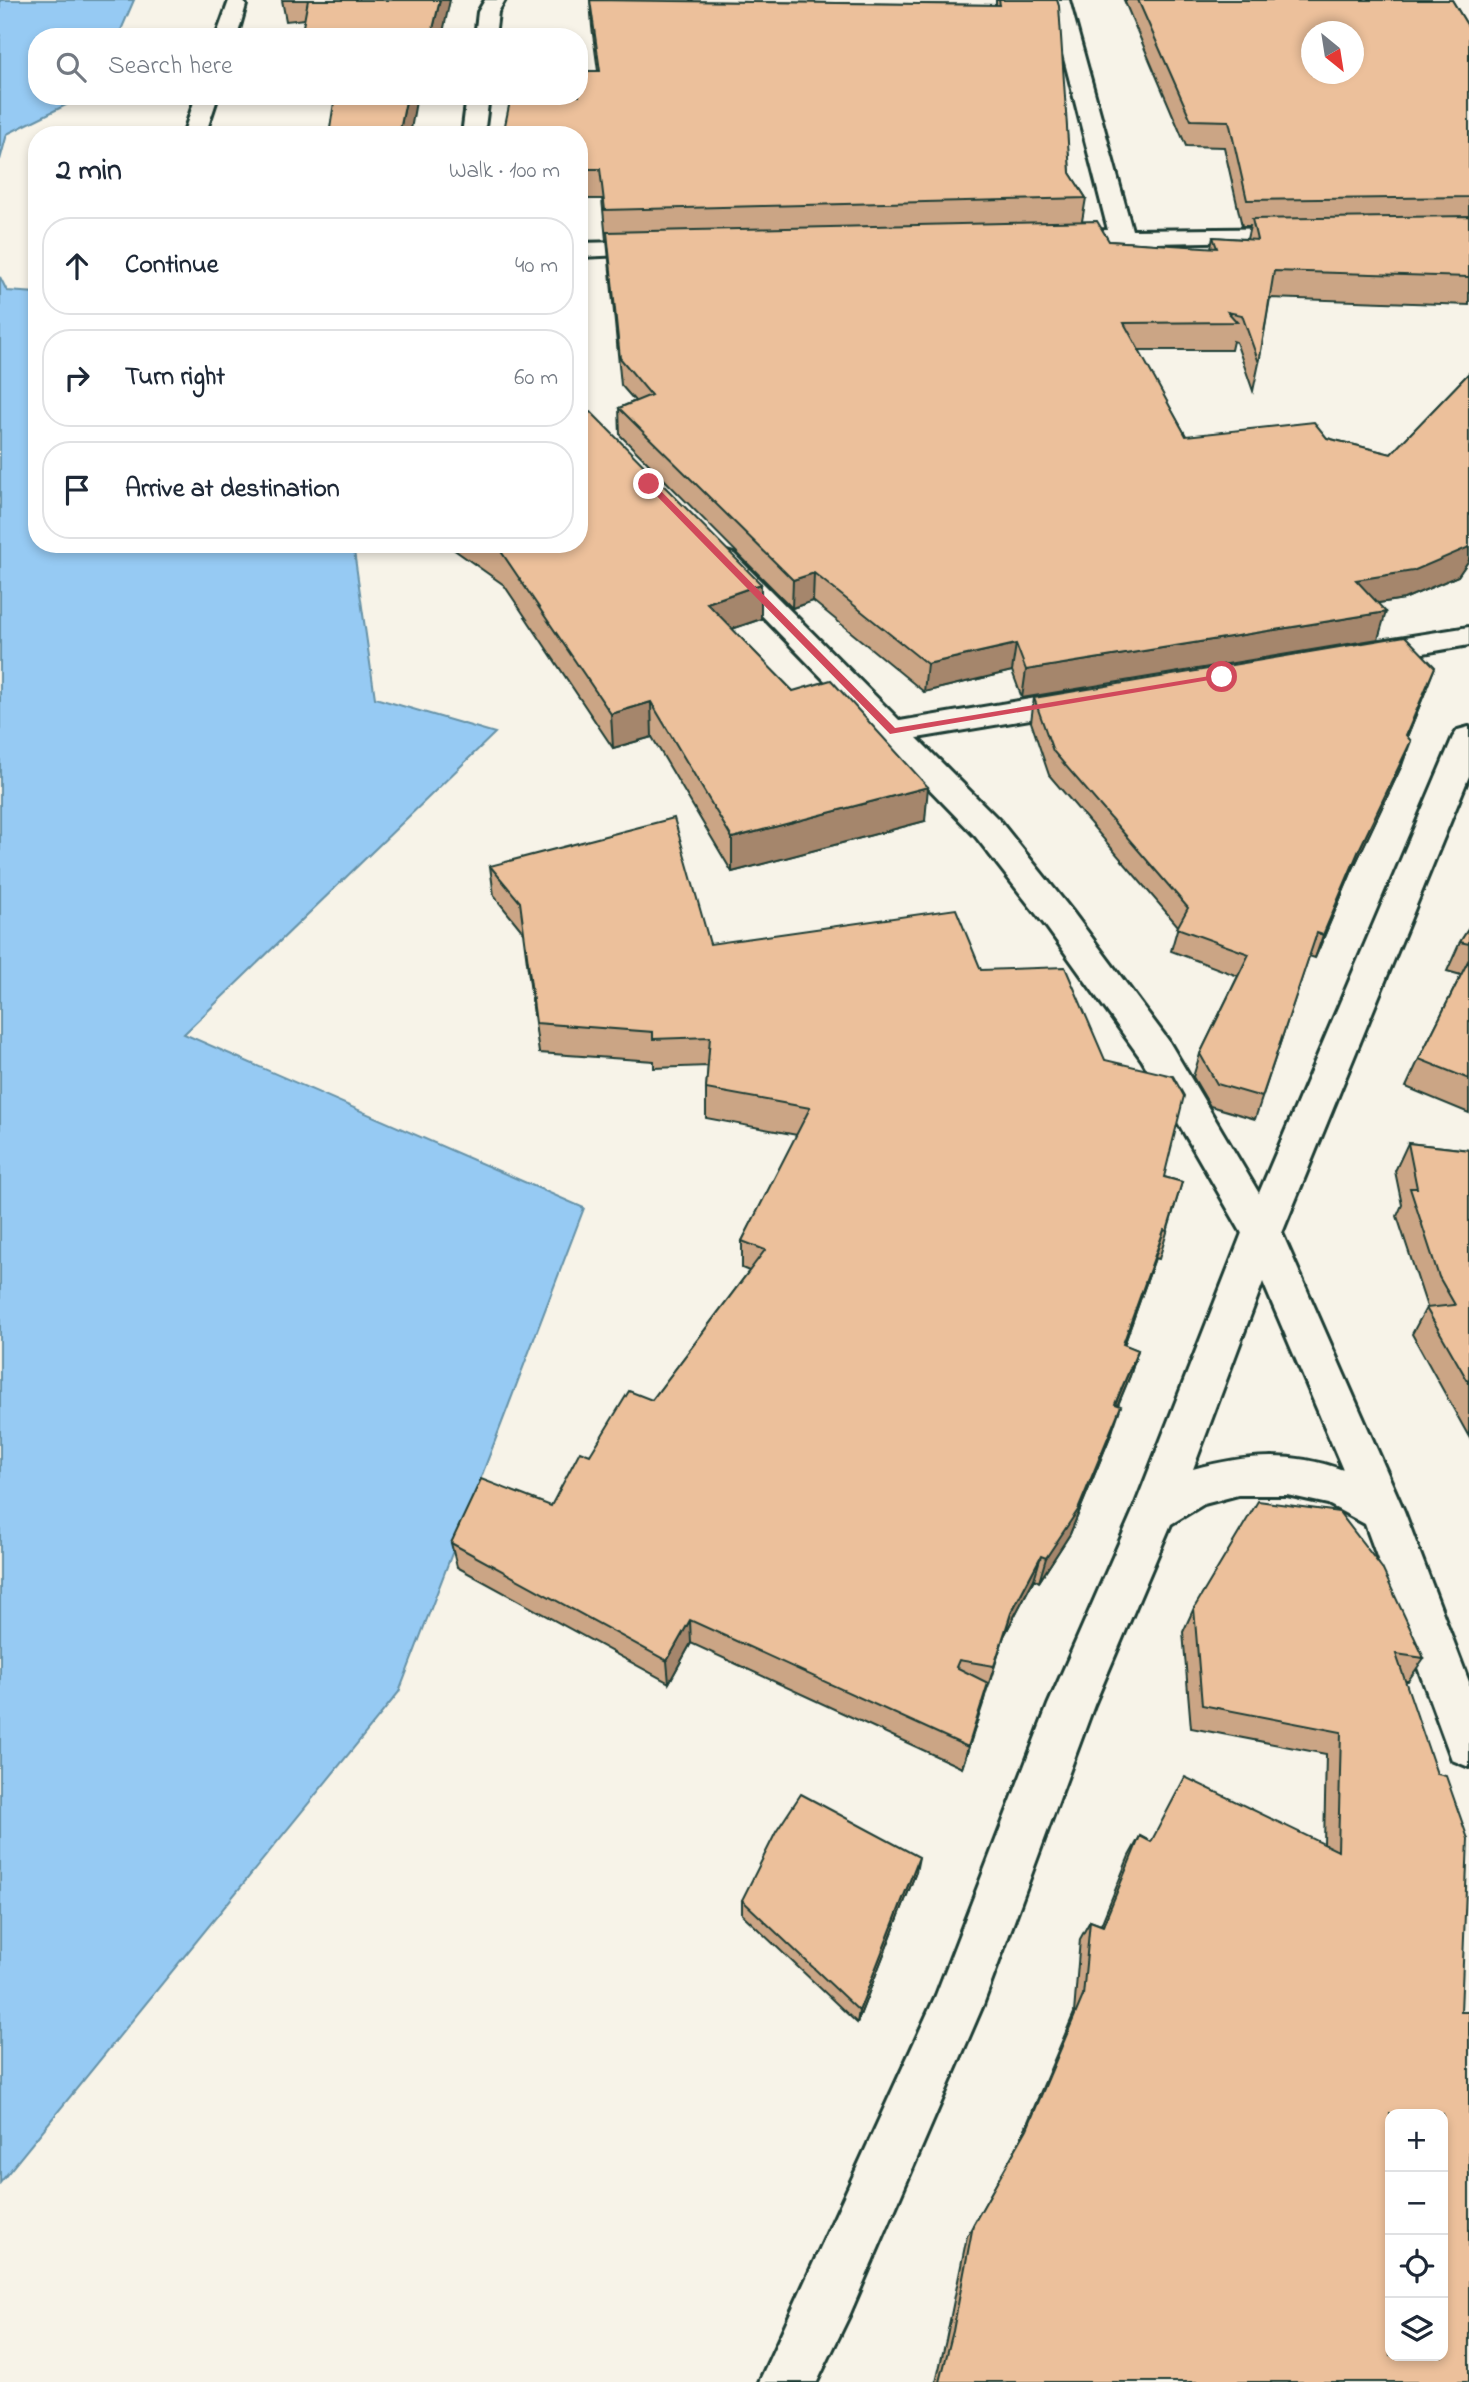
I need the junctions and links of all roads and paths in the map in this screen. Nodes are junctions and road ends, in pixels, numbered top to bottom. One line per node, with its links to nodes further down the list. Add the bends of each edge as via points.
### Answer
1 (495, 0): 5 (main road)
2 (1059, 0): 11 (main road)
3 (236, 5): 4 (main road)
4 (229, 28)
5 (486, 28)
6 (204, 105): 8 (main road)
7 (477, 105): 9 (main road)
8 (197, 126)
9 (474, 126)
10 (1330, 234): 11 (main road)
11 (1122, 237): 12 (main road)
12 (1024, 239)
13 (691, 248): 14 (main road)
14 (588, 250)
15 (702, 538): 19 (main road)
16 (1469, 636): 17 (main road)
17 (1332, 659)
18 (1112, 695): 19 (main road)
19 (893, 732): 21 (main road, via 988,829 1060,920 1155,1050)
20 (1469, 737): 21 (main road)
21 (1262, 1233): 22 (main road); 23 (main road)
22 (1155, 1511): 23 (main road, via 1193,1488 1238,1476 1287,1476 1336,1487); 25 (main road, via 1071,1705 958,2005)
23 (1382, 1511): 24 (main road)
24 (1469, 1744)
25 (787, 2382)

